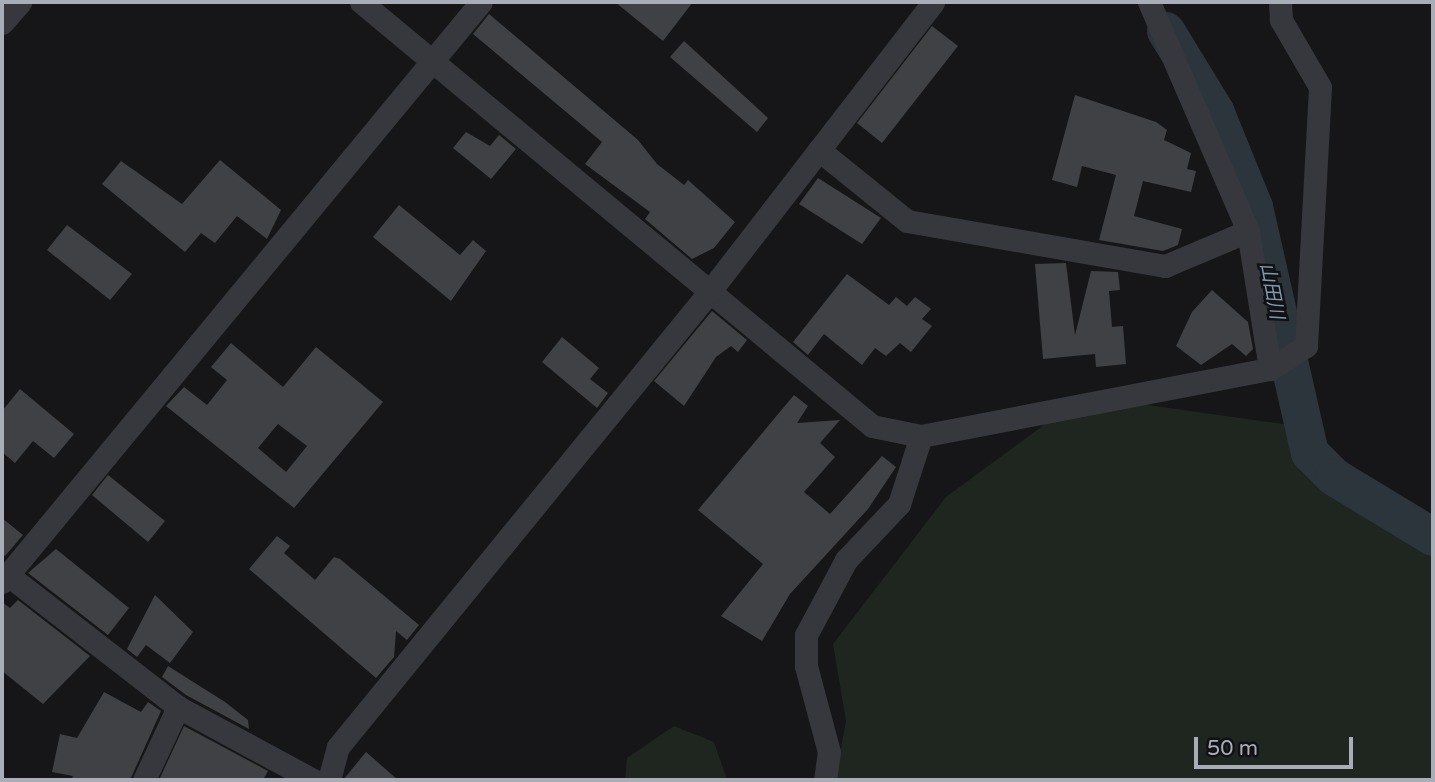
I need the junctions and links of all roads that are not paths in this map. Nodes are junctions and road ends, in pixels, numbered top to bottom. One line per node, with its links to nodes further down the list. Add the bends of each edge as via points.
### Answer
1 (20, 2): 7 (street)
2 (361, 2): 8 (street)
3 (481, 2): 8 (street)
4 (933, 2): 9 (street)
5 (1149, 2): 10 (street)
6 (1280, 2): 12 (street, via 1281,20 1320,86 1306,346)
7 (2, 23)
8 (434, 62): 11 (street); 14 (street)
9 (819, 149): 10 (street, via 907,221 1165,266); 11 (street)
10 (1248, 231): 12 (street)
11 (710, 291): 13 (street, via 872,426); 18 (street, via 338,747)
12 (1270, 369): 13 (street)
13 (921, 436): 19 (street, via 899,504 846,560 806,635 806,666 829,752)
14 (5, 579): 15 (street)
15 (178, 708): 16 (street); 17 (street)
16 (144, 780)
17 (313, 780)
18 (329, 780)
19 (825, 780)

